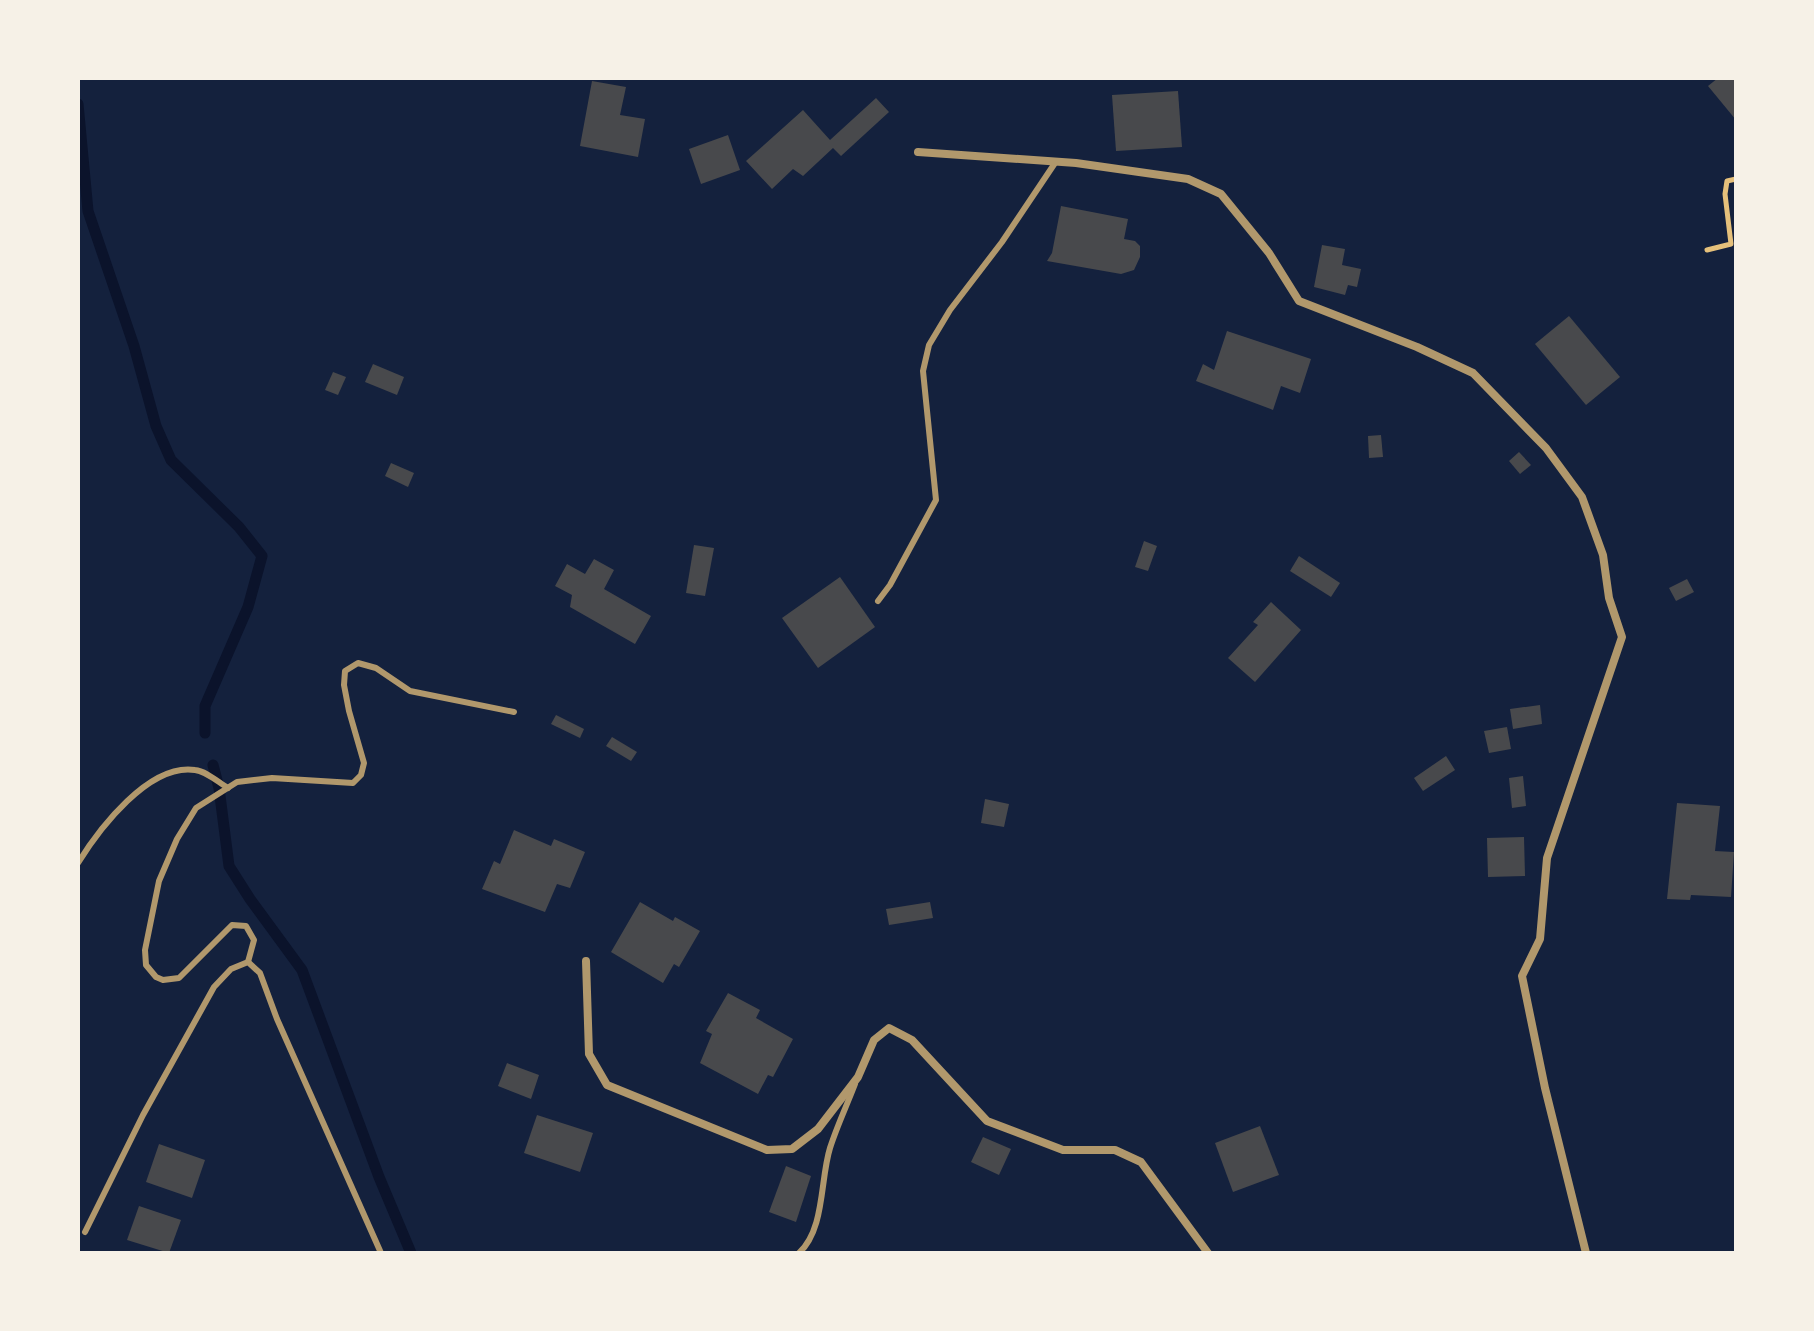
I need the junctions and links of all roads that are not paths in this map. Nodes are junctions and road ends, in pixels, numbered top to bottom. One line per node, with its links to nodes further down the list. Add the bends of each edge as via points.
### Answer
1 (918, 152): 2 (street)
2 (1055, 163): 3 (lane, via 929,345 923,371 936,500); 14 (street, via 1188,179 1221,194 1269,253 1299,301 1473,373 1546,448 1582,497 1603,555 1622,637 1547,858 1540,939 1522,976)
3 (878, 601)
4 (514, 712): 5 (lane, via 410,691 376,668 358,663 345,671 344,685 364,763 353,783 272,778)
5 (228, 788): 6 (lane, via 196,770 154,780 122,805); 8 (lane, via 196,808 177,839 159,881 144,958 156,977 179,978 232,925 246,926 254,940)
6 (78, 863)
7 (586, 961): 9 (street, via 589,1054 607,1085 632,1097 767,1150 792,1149 818,1129)
8 (248, 962): 10 (lane, via 231,969 214,987); 11 (lane, via 260,973)
9 (858, 1077): 12 (lane, via 829,1149 816,1223); 13 (street, via 874,1040 889,1028 912,1040 987,1121 1063,1150 1115,1150 1141,1162)
10 (85, 1232)
11 (381, 1253)
12 (799, 1253)
13 (1208, 1253)
14 (1586, 1253)

